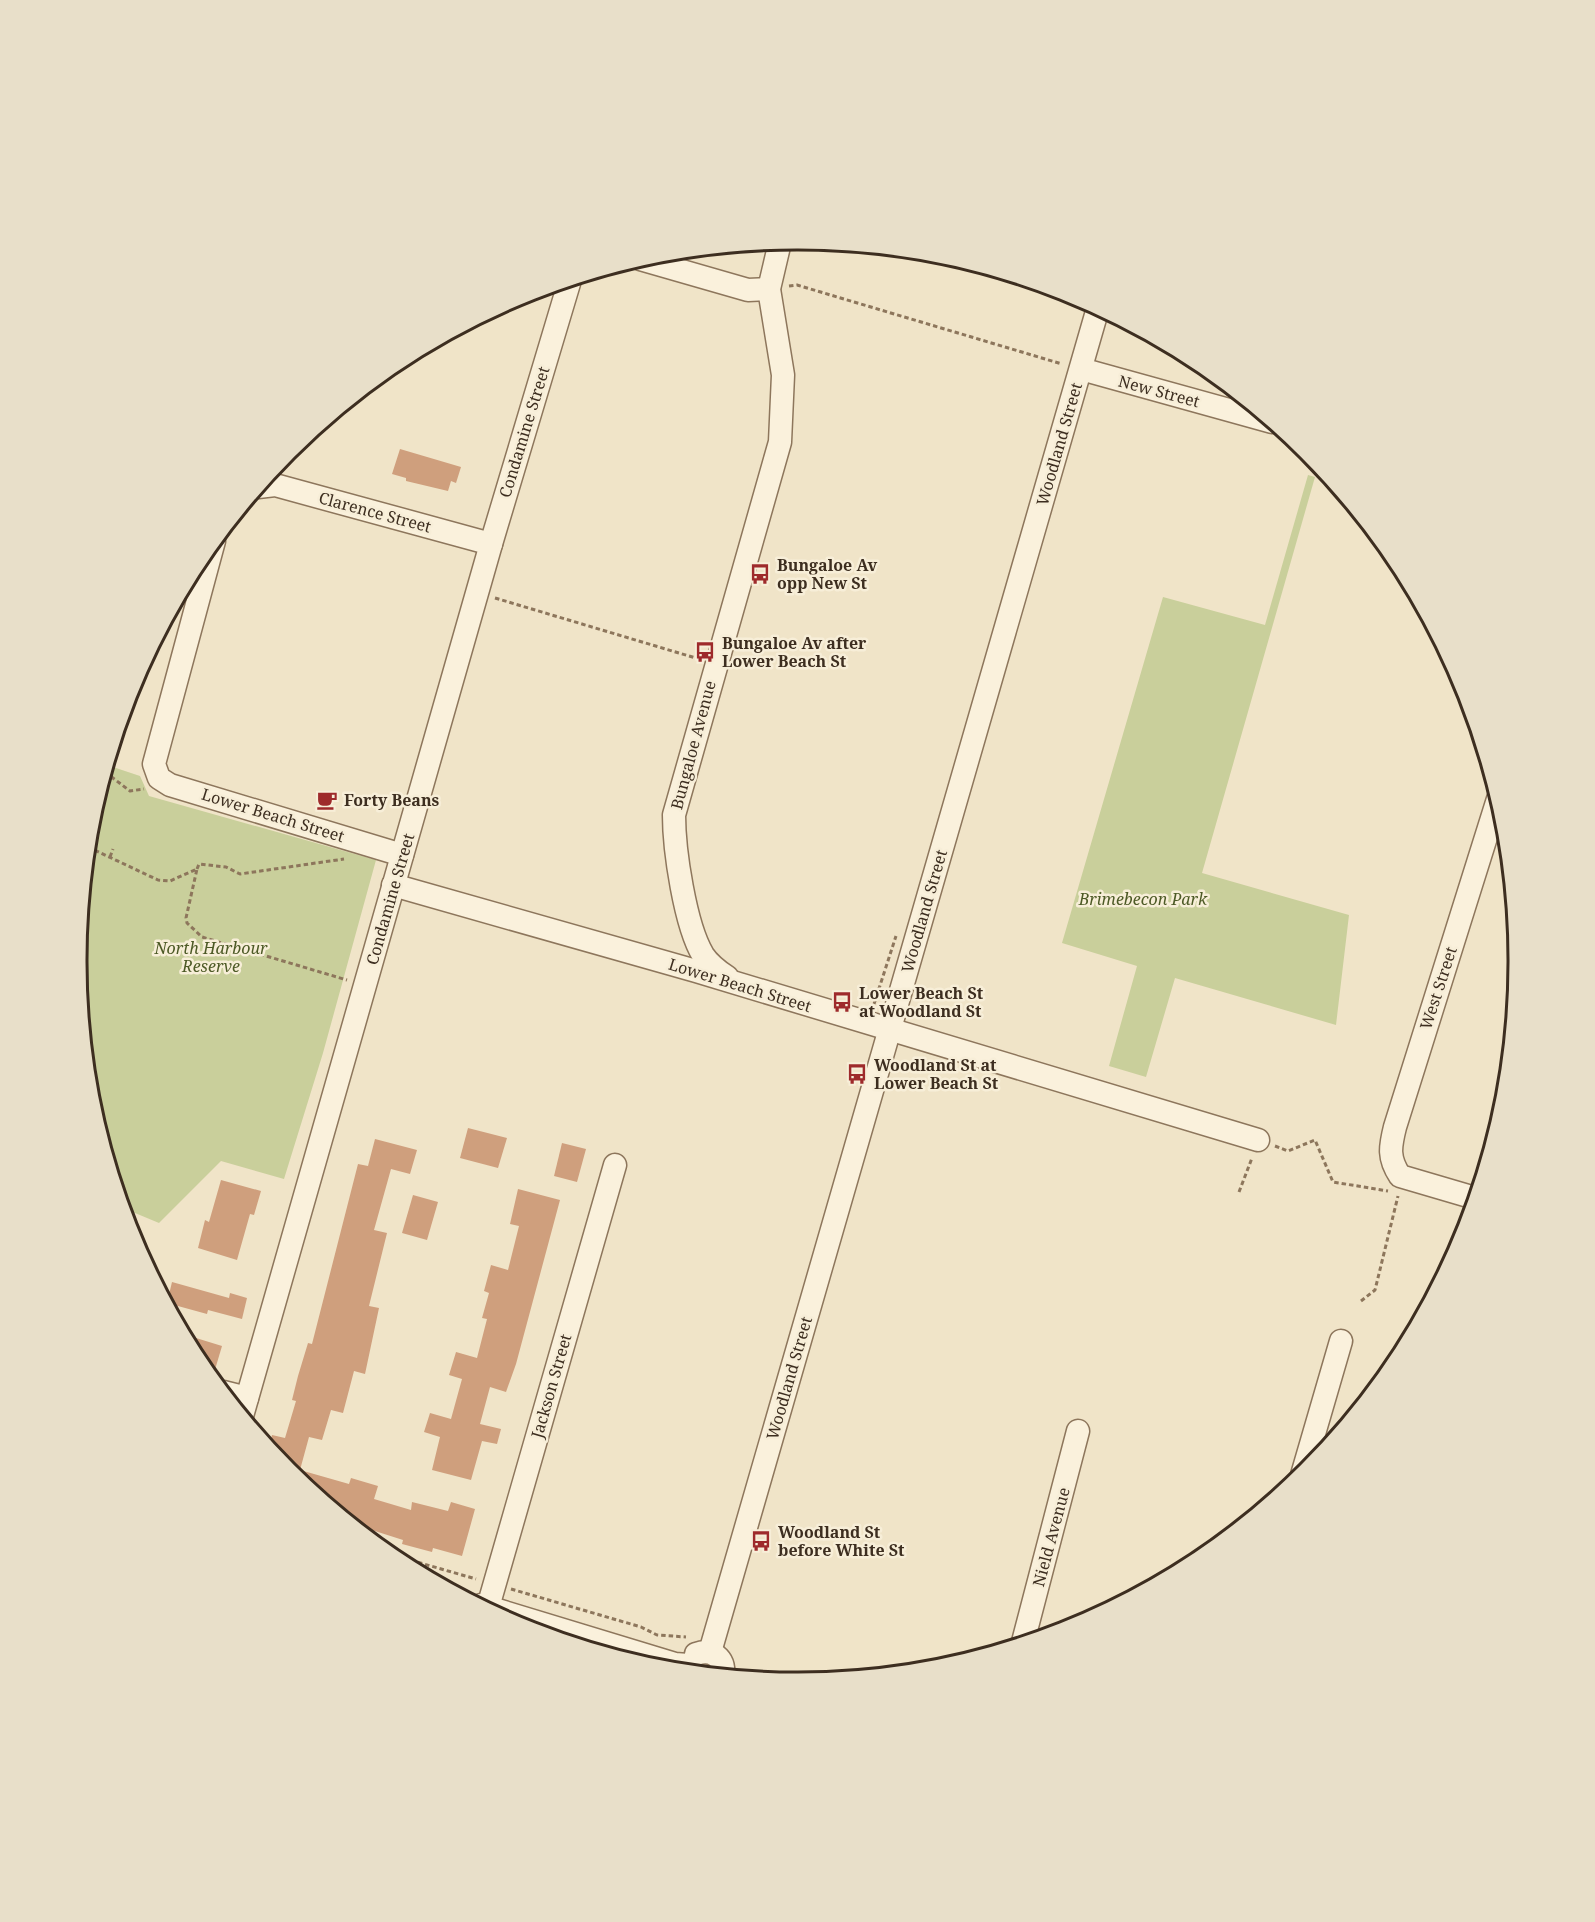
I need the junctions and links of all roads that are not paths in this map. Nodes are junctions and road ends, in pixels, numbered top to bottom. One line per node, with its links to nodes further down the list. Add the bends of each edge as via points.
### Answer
1 (778, 251): 4 (street, Bungaloe Avenue)
2 (658, 264): 4 (street, via 748,290)
3 (567, 289): 9 (street, Condamine Street)
4 (769, 289): 14 (street, Bungaloe Avenue, via 783,375 780,442 674,815 674,840 698,944 712,966)
5 (1096, 317): 6 (street, Woodland Street)
6 (1081, 369): 7 (street, New Street); 15 (street, Woodland Street)
7 (1254, 417)
8 (270, 486): 9 (street, Clarence Street)
9 (491, 544): 12 (street, Condamine Street)
10 (207, 565): 12 (street, Lower Beach Street, via 154,764 159,778 170,785)
11 (1493, 816): 18 (street, West Street, via 1389,1152 1400,1176)
12 (402, 855): 13 (street, Condamine Street)
13 (393, 885): 14 (street, Lower Beach Street); 20 (street, Condamine Street)
14 (741, 986): 15 (street, Lower Beach Street)
15 (889, 1029): 16 (street, Lower Beach Street); 26 (street, Woodland Street)
16 (1258, 1140)
17 (615, 1165): 23 (street, Jackson Street)
18 (1468, 1196)
19 (1341, 1341): 22 (street)
20 (245, 1407)
21 (1078, 1431): 25 (street, Nield Avenue)
22 (1308, 1455)
23 (486, 1599)
24 (545, 1625): 27 (street)
25 (1025, 1634)
26 (710, 1652): 28 (street, via 699,1653); 29 (street, via 720,1659)
27 (640, 1653)
28 (691, 1663)
29 (721, 1667)

